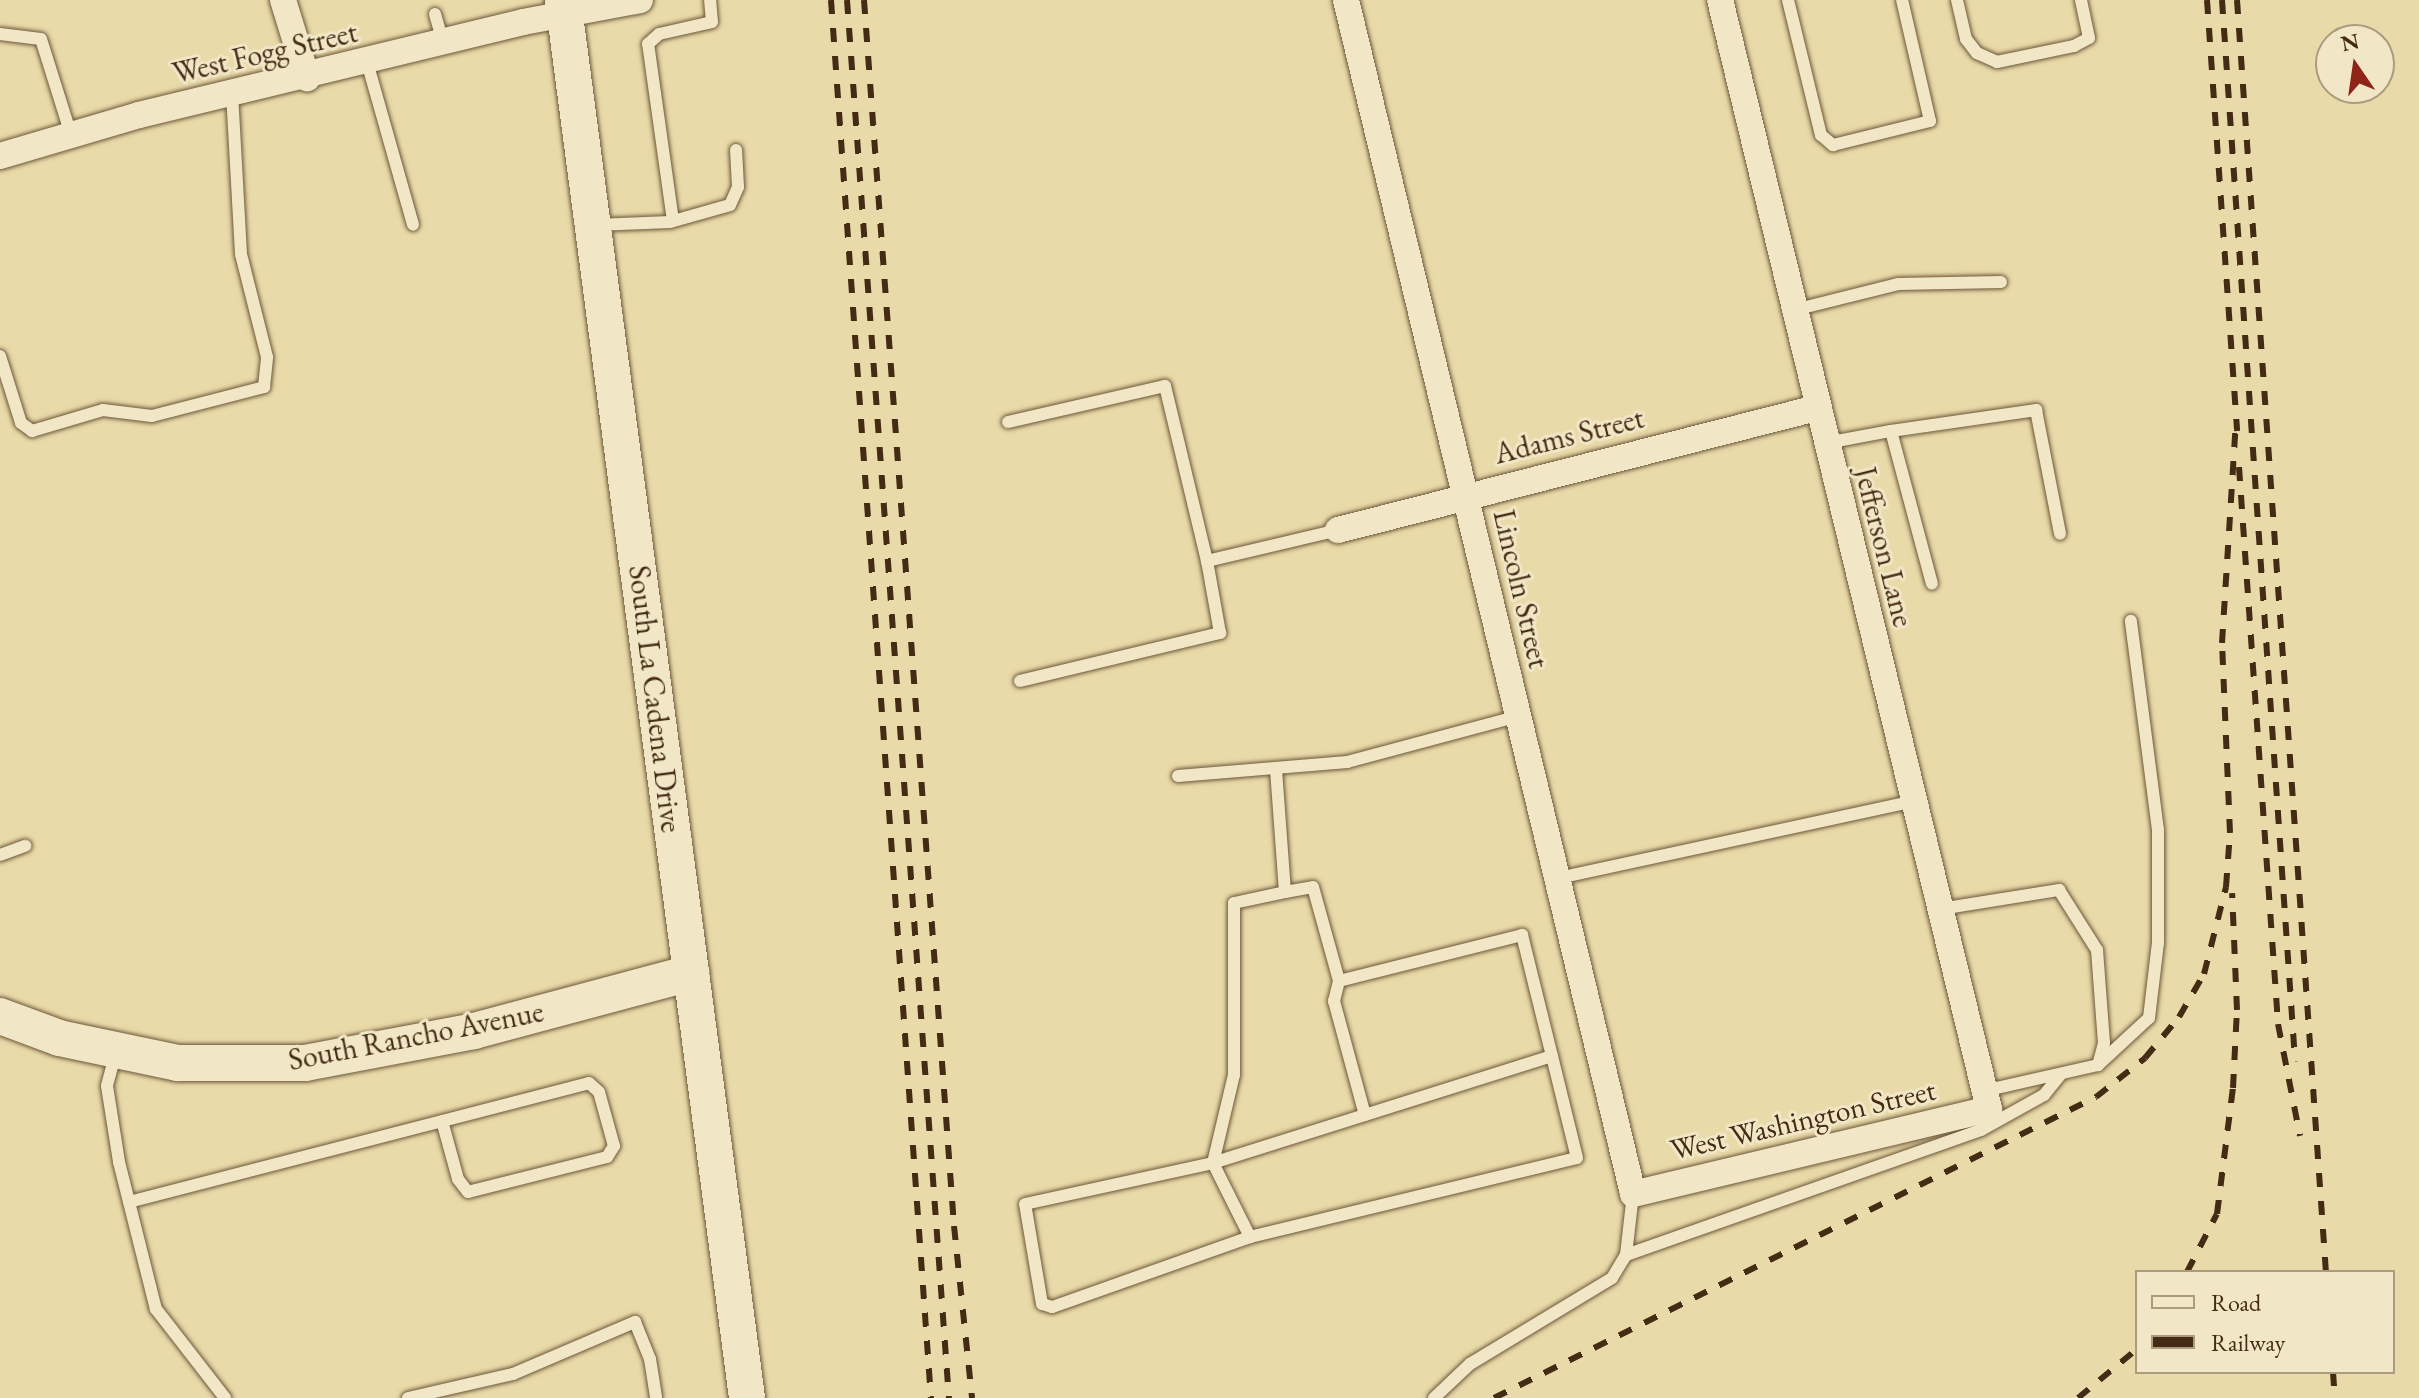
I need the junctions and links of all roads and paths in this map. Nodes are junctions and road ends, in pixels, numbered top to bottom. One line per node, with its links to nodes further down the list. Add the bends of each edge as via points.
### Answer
1 (283, 0): 15 (street)
2 (640, 0): 10 (street, West Fogg Street)
3 (710, 0): 20 (lane, via 712,22 659,34 648,44)
4 (1346, 0): 30 (street, Lincoln Street)
5 (1720, 0): 24 (street, Jefferson Lane)
6 (1788, 0): 7 (lane, via 1821,135 1833,145 1930,121)
7 (1902, 0)
8 (1957, 0): 9 (lane, via 1966,39 1977,53 1997,62 2089,38)
9 (2081, 0)
10 (564, 7): 13 (street, West Fogg Street); 22 (main road, South La Cadena Drive)
11 (435, 14): 13 (lane)
12 (0, 34): 17 (lane, via 41,39)
13 (443, 42): 14 (street, West Fogg Street)
14 (367, 62): 15 (street, West Fogg Street); 21 (lane)
15 (307, 78): 16 (street, West Fogg Street)
16 (232, 95): 17 (street, West Fogg Street); 25 (lane, via 241,254 267,357 264,387 152,416 103,410 32,431 21,423)
17 (71, 135): 19 (street, West Fogg Street)
18 (736, 150): 20 (lane, via 738,187 730,205)
19 (0, 156)
20 (673, 221): 22 (lane)
21 (413, 225)
22 (593, 225): 46 (main road, South La Cadena Drive)
23 (2001, 282): 24 (lane, via 1898,284)
24 (1794, 310): 26 (street, Jefferson Lane)
25 (0, 356)
26 (1817, 408): 29 (street, Jefferson Lane); 30 (street, Adams Street)
27 (1008, 422): 33 (lane, via 1165,386)
28 (1891, 431): 29 (lane); 32 (lane, via 2036,410); 34 (lane)
29 (1826, 443): 40 (street, Jefferson Lane)
30 (1466, 496): 31 (street, Adams Street); 37 (street, Lincoln Street)
31 (1338, 530): 33 (lane)
32 (2060, 534)
33 (1207, 561): 36 (lane, via 1220,633)
34 (1932, 584)
35 (2131, 621): 51 (lane, via 2158,830 2158,943 2149,1018)
36 (1020, 681)
37 (1519, 716): 38 (lane, via 1347,762); 43 (street, Lincoln Street)
38 (1276, 768): 39 (lane); 44 (lane)
39 (1178, 776)
40 (1913, 801): 43 (lane); 45 (street, Jefferson Lane)
41 (25, 846): 42 (lane)
42 (0, 855)
43 (1558, 878): 57 (street, Lincoln Street)
44 (1285, 892): 47 (lane, via 1313,887); 56 (lane, via 1234,903 1234,1075)
45 (1940, 909): 51 (lane, via 2059,890 2097,950 2104,1043); 53 (street, Jefferson Lane)
46 (691, 973): 49 (main road, South Rancho Avenue, via 474,1031 305,1063 178,1063); 64 (main road, South La Cadena Drive)
47 (1339, 981): 50 (lane, via 1522,935); 54 (lane, via 1334,1001)
48 (0, 1016): 49 (main road, South Rancho Avenue)
49 (116, 1052): 58 (lane, via 107,1086)
50 (1552, 1056): 54 (lane); 59 (lane, via 1577,1158)
51 (2098, 1065): 52 (lane)
52 (2061, 1074): 53 (lane); 60 (lane, via 2044,1095 1981,1130)
53 (1986, 1100): 57 (street, West Washington Street)
54 (1365, 1115): 56 (lane)
55 (442, 1121): 55 (lane, via 589,1083 599,1092 614,1146 607,1157 468,1192 458,1179); 58 (lane)
56 (1213, 1163): 59 (lane); 59 (lane, via 1025,1204 1042,1304 1052,1307)
57 (1633, 1194): 60 (lane)
58 (129, 1202): 61 (lane, via 156,1309)
59 (1250, 1237)
60 (1626, 1255): 65 (lane, via 1612,1278 1470,1364)
61 (225, 1398)
62 (408, 1398): 63 (lane, via 513,1374 635,1322 650,1359)
63 (656, 1398)
64 (747, 1398)
65 (1434, 1398)

